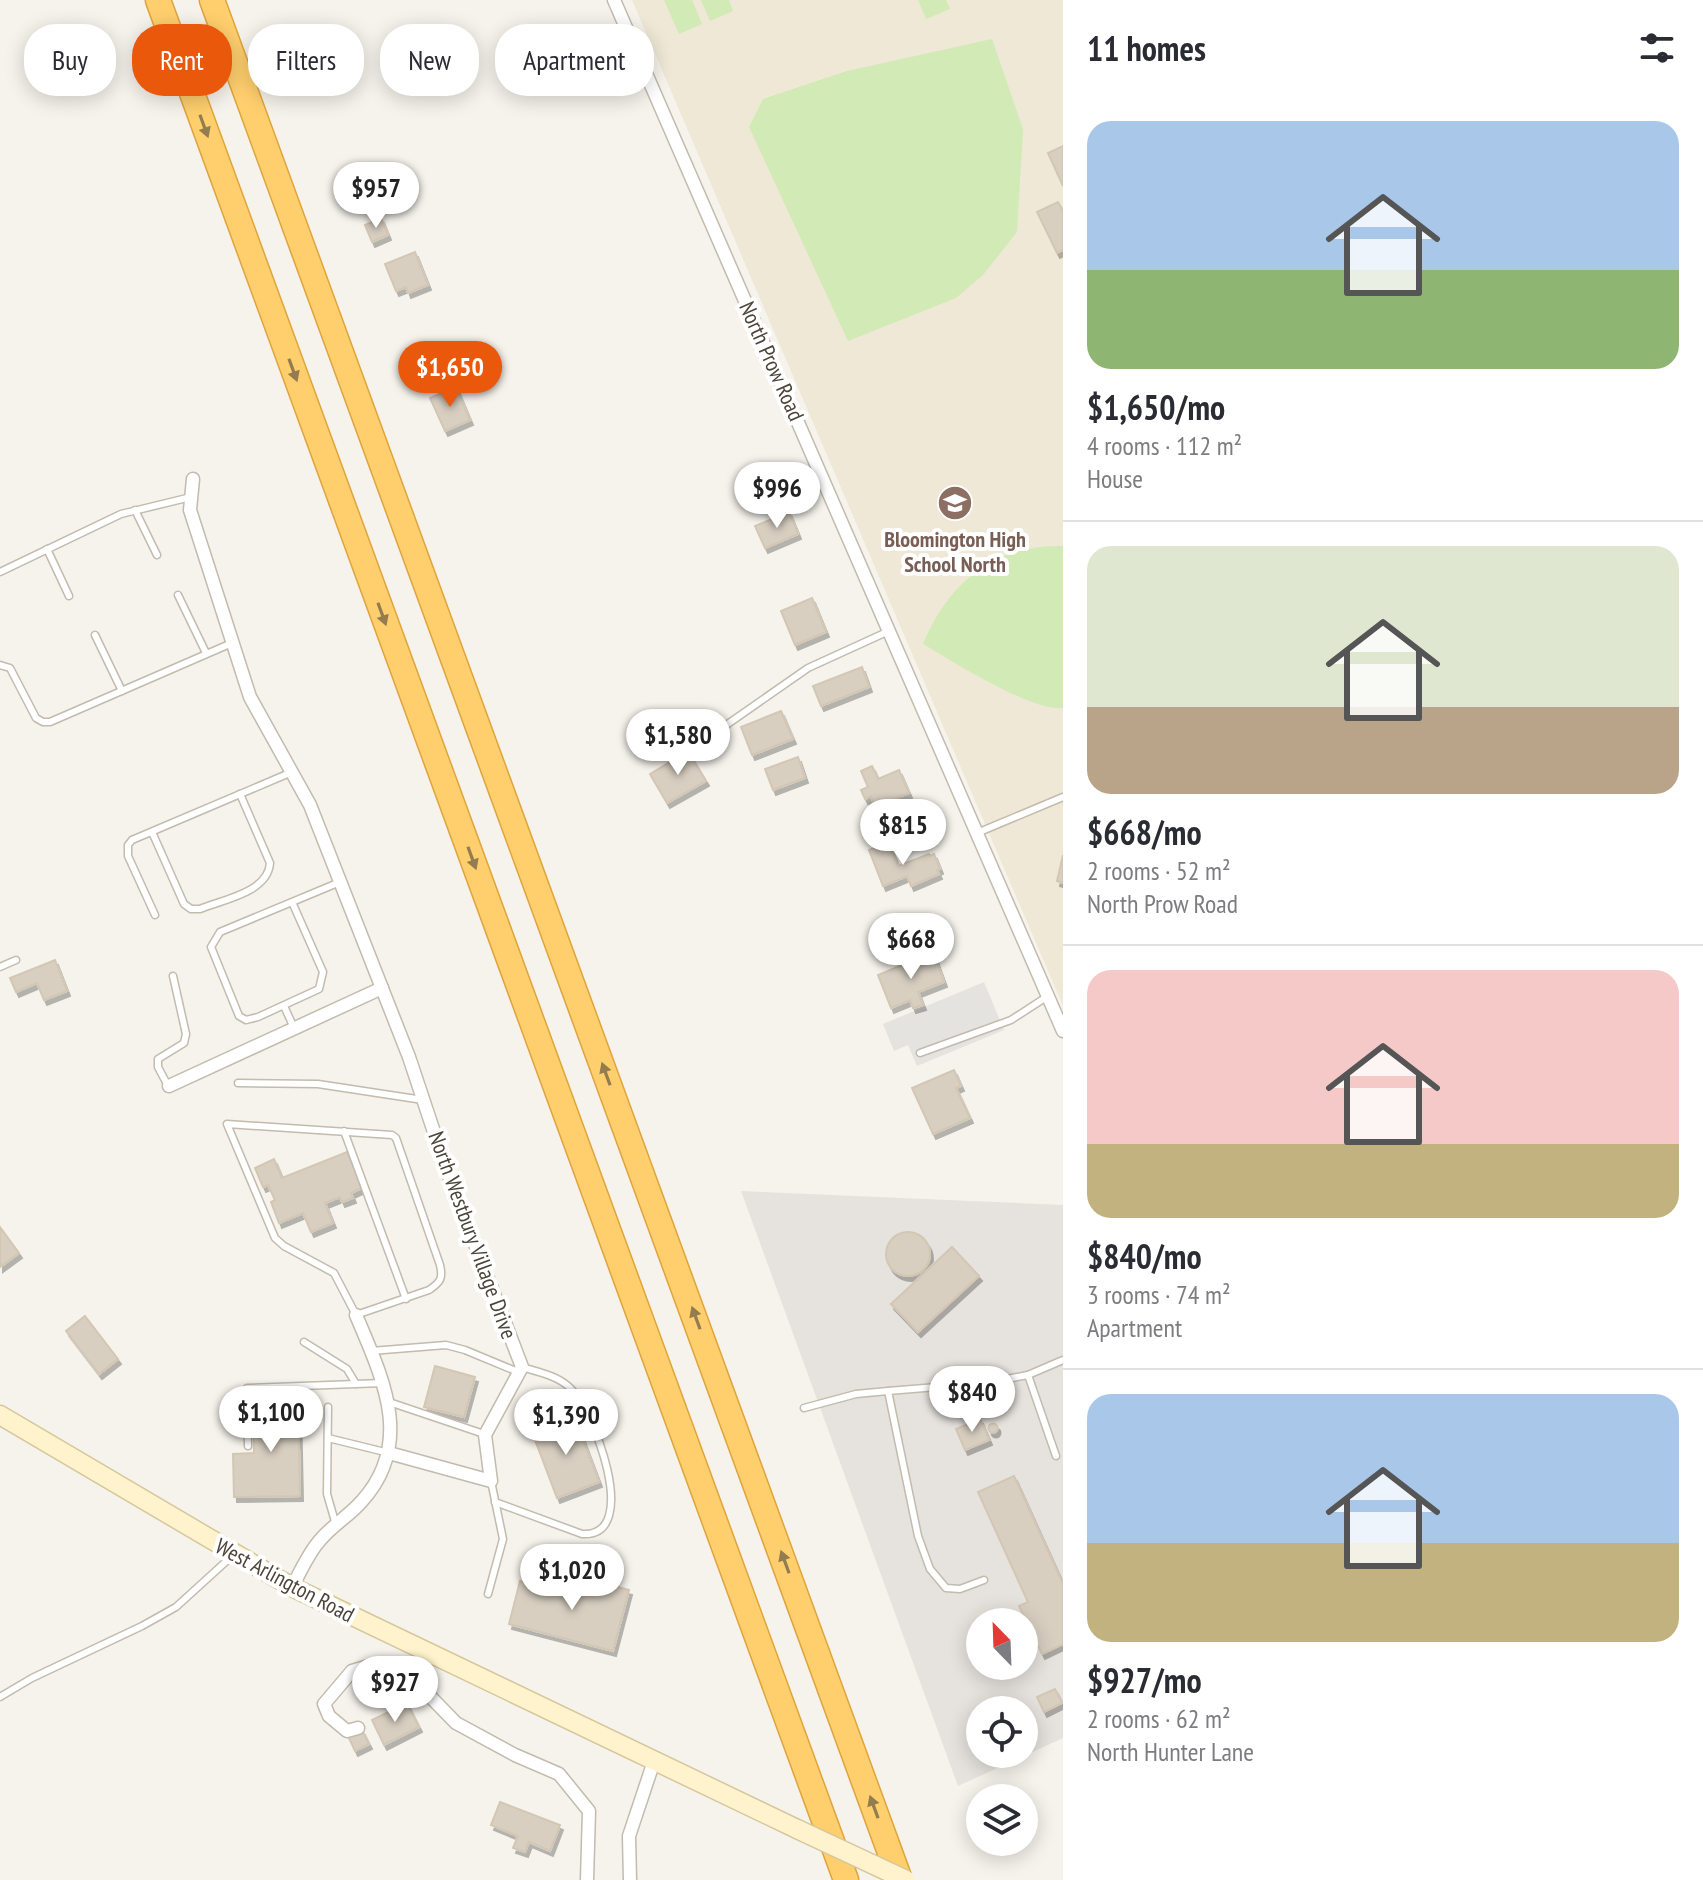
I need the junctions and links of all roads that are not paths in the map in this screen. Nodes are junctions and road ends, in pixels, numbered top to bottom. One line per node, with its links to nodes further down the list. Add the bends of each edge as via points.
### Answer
1 (158, 0): 71 (highway, one-way to 71)
2 (212, 0): 72 (highway, one-way to 2)
3 (614, 0): 12 (street, North Prow Road)
4 (193, 479): 5 (street, North Westbury Village Drive)
5 (191, 497): 6 (lane); 14 (street, North Westbury Village Drive, via 190,510)
6 (135, 510): 7 (lane); 8 (lane)
7 (47, 549): 9 (lane); 11 (lane)
8 (157, 555)
9 (0, 572)
10 (178, 595): 15 (lane)
11 (69, 596)
12 (889, 631): 18 (lane, via 808,668 722,728); 23 (street, North Prow Road)
13 (95, 635): 17 (lane)
14 (232, 643): 15 (lane); 19 (street, North Westbury Village Drive, via 250,697)
15 (206, 653): 17 (lane)
16 (0, 665): 17 (lane, via 10,668 43,722)
17 (122, 691)
18 (710, 755)
19 (292, 772): 20 (lane); 24 (street, North Westbury Village Drive)
20 (240, 794): 22 (lane); 22 (lane, via 270,863 262,884 191,909)
21 (1063, 797): 23 (lane)
22 (152, 832): 26 (lane, via 132,840 128,856)
23 (977, 833): 31 (street, North Prow Road)
24 (340, 882): 25 (lane); 30 (street, North Westbury Village Drive)
25 (292, 902): 32 (lane, via 323,982); 32 (lane, via 220,932 211,947 239,1016 246,1020)
26 (155, 915)
27 (16, 960): 28 (lane)
28 (0, 967)
29 (173, 976): 37 (lane, via 186,1034 184,1043 158,1059)
30 (382, 988): 33 (street); 38 (street, North Westbury Village Drive)
31 (1048, 996): 34 (street, North Prow Road); 35 (lane, via 1011,1020)
32 (284, 1006): 33 (lane)
33 (295, 1028): 37 (street)
34 (1063, 1031)
35 (920, 1053)
36 (238, 1083): 38 (lane, via 318,1084)
37 (169, 1086)
38 (423, 1100): 45 (street, North Westbury Village Drive)
39 (344, 1131): 40 (lane); 40 (lane, via 396,1138 442,1275 440,1283); 41 (lane, via 227,1124 275,1238 334,1273)
40 (406, 1299): 41 (lane)
41 (356, 1315): 43 (street)
42 (304, 1342): 48 (lane, via 347,1369)
43 (371, 1351): 45 (lane, via 446,1345); 47 (street)
44 (1063, 1360): 46 (lane)
45 (520, 1370): 54 (street); 60 (lane, via 554,1377 579,1399 610,1476 610,1516 597,1532 582,1534)
46 (1028, 1375): 49 (lane); 58 (lane)
47 (383, 1383): 48 (lane); 50 (street)
48 (356, 1384): 56 (lane, via 247,1388)
49 (888, 1391): 52 (lane); 63 (lane, via 918,1536 930,1569 946,1588)
50 (389, 1402): 54 (lane); 57 (street)
51 (328, 1407): 55 (lane)
52 (804, 1408)
53 (0, 1415): 62 (street, West Arlington Road)
54 (485, 1435): 59 (street)
55 (328, 1438): 57 (lane); 61 (lane, via 327,1494)
56 (248, 1446)
57 (389, 1453): 59 (street); 61 (street, via 363,1501)
58 (1056, 1456)
59 (491, 1481): 60 (lane)
60 (495, 1502): 65 (lane, via 503,1539)
61 (336, 1525): 64 (street, via 311,1552)
62 (234, 1554): 64 (street, West Arlington Road); 66 (lane, via 176,1607)
63 (984, 1580)
64 (292, 1587): 68 (street, West Arlington Road)
65 (488, 1594)
66 (0, 1697)
67 (358, 1728): 69 (street, via 347,1731 324,1704 352,1671 372,1665 416,1682 456,1723 559,1774 589,1811)
68 (654, 1761): 70 (street, via 629,1836); 72 (street, West Arlington Road, bridge)
69 (587, 1880)
70 (630, 1880)
71 (846, 1880)
72 (903, 1880)

